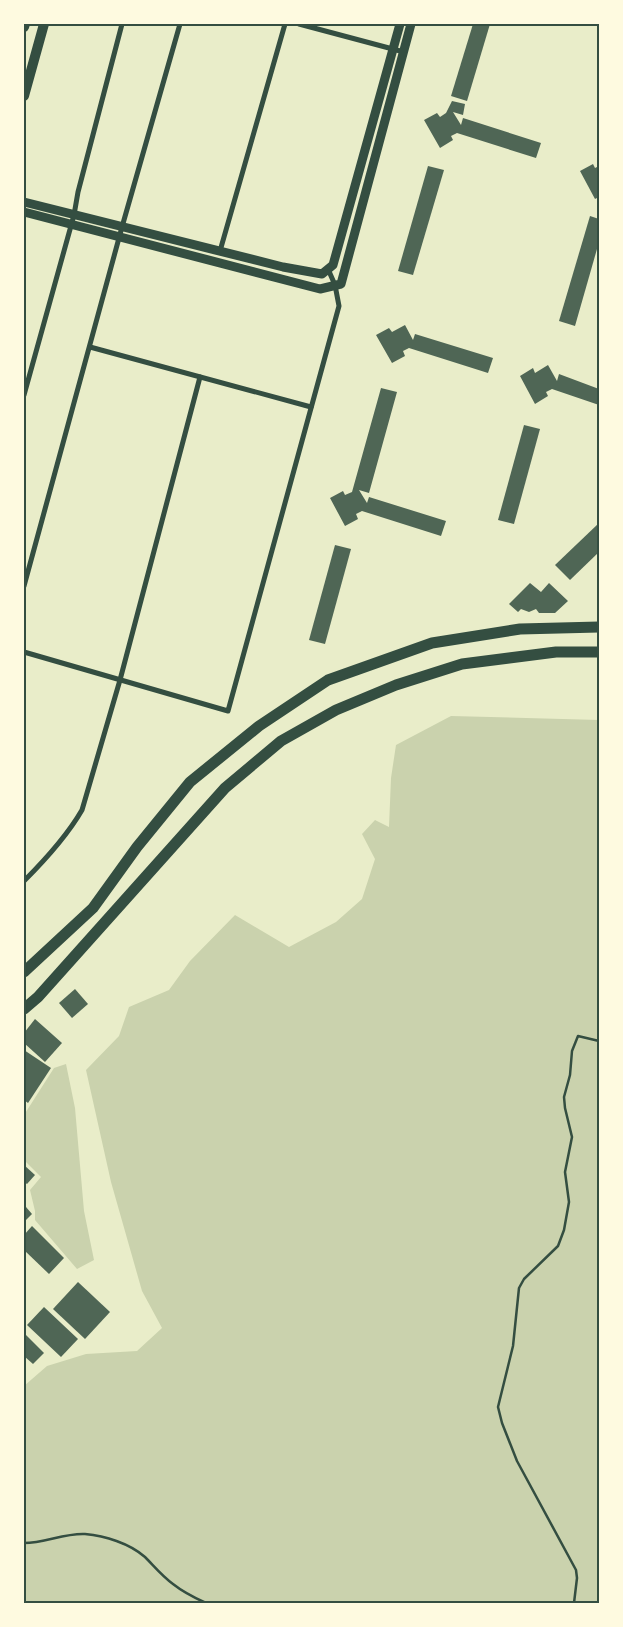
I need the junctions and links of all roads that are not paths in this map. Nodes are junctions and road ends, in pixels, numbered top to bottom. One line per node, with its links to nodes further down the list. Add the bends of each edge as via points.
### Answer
1 (25, 24): 9 (main road)
2 (44, 24): 12 (main road)
3 (122, 24): 15 (street)
4 (180, 24): 17 (street)
5 (285, 24): 19 (street)
6 (300, 24): 10 (street)
7 (400, 24): 10 (street)
8 (411, 24): 11 (street)
9 (24, 27)
10 (393, 50): 11 (street); 20 (street, via 333,266)
11 (404, 52): 21 (street, via 341,284)
12 (24, 96)
13 (24, 202): 15 (street)
14 (24, 212): 16 (street)
15 (74, 214): 16 (street); 17 (street)
16 (71, 225): 18 (street); 24 (street)
17 (122, 226): 18 (street); 19 (street)
18 (120, 237): 21 (street, via 320,289); 22 (street)
19 (220, 251): 20 (street, via 322,274)
20 (328, 269): 21 (street)
21 (335, 285): 25 (street, via 339,306)
22 (90, 346): 23 (street); 26 (street)
23 (200, 377): 25 (street); 30 (street)
24 (24, 395)
25 (311, 407): 30 (street, via 228,711)
26 (24, 586)
27 (599, 627): 32 (main road, via 520,629 432,643 328,680 259,726 190,782 93,908)
28 (24, 652): 30 (street)
29 (599, 652): 33 (main road, via 556,652 462,664 396,685 336,710 281,741 225,788)
30 (120, 680): 31 (street, via 82,810 42,863)
31 (24, 881)
32 (24, 972)
33 (24, 1009)

